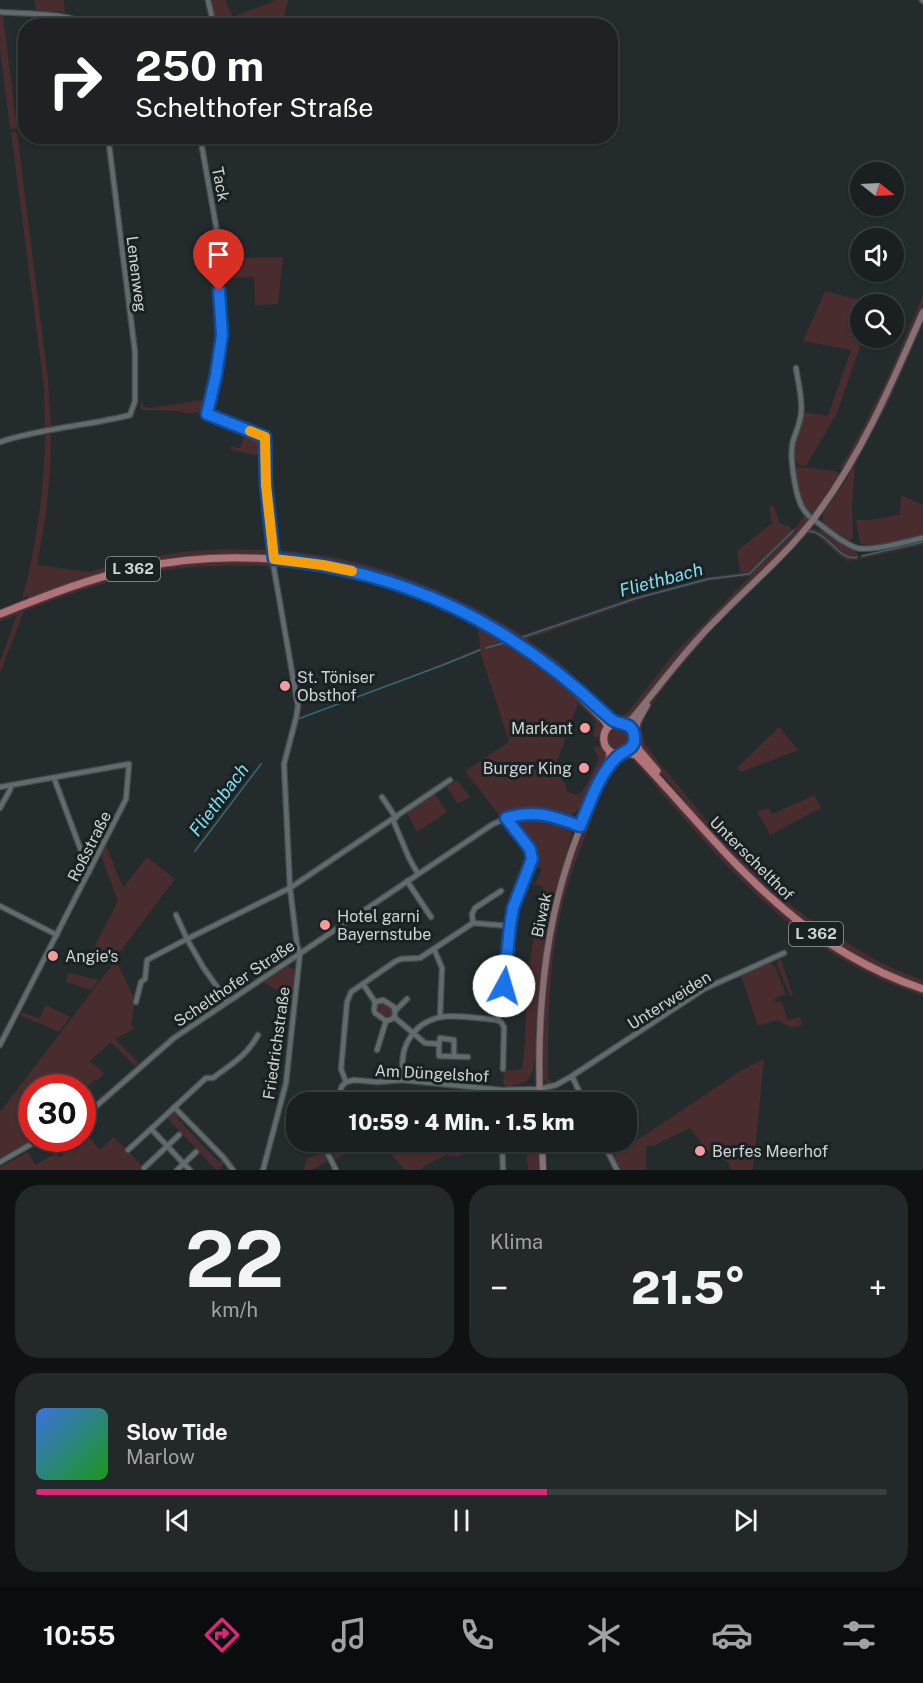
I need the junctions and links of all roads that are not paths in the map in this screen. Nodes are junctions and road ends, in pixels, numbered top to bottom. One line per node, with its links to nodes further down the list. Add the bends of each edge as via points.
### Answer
1 (208, 0): 4 (street)
2 (0, 12): 3 (street)
3 (75, 18)
4 (212, 18)
5 (109, 144): 9 (street, Lenenweg, via 135,352 135,401 130,415)
6 (201, 144): 12 (street, Tack, via 216,226 222,335 207,414 265,437)
7 (923, 312): 10 (street, via 865,437 846,471)
8 (796, 368): 10 (street, via 801,414 792,453 798,495)
9 (0, 442)
10 (811, 518): 11 (street, via 858,548); 15 (street, via 788,549 687,651)
11 (923, 538)
12 (274, 557): 13 (main road, L 362, via 211,558 133,569 63,589); 14 (main road, L 362, via 348,570 431,597 506,635); 35 (street, Friedrichstraße, via 298,706 284,764)
13 (0, 614)
14 (567, 681): 16 (main road, L 362, via 611,719); 17 (main road, L 362)
15 (655, 691): 16 (street, via 632,719); 18 (street, via 639,718)
16 (621, 722): 17 (main road); 18 (main road, via 630,727)
17 (608, 727): 19 (main road, via 604,741)
18 (635, 737): 20 (main road, via 632,747); 28 (main road, Unterschelthof / L 362, via 639,750)
19 (609, 750): 20 (main road); 21 (street, Biwak)
20 (623, 753): 21 (street, Biwak); 28 (main road, Unterschelthof / L 362, via 636,755)
21 (602, 777): 31 (street, Biwak)
22 (54, 778): 24 (street); 32 (street); 32 (street, Roßstraße, via 129,764 126,799)
23 (450, 780): 30 (street)
24 (11, 785): 25 (street); 27 (street)
25 (0, 787)
26 (382, 797): 30 (street)
27 (0, 808)
28 (690, 813): 48 (main road, Unterschelthof / L 362, via 798,921 855,959)
29 (506, 818): 31 (street, Schelthofer Straße, via 543,814); 33 (street, Schelthofer Straße); 41 (street, via 532,855)
30 (395, 819): 33 (street); 35 (street)
31 (580, 826): 68 (street, Biwak, via 560,887 547,953)
32 (89, 872): 42 (street, Roßstraße)
33 (418, 874): 34 (street, Schelthofer Straße)
34 (407, 881): 39 (street); 45 (street, Schelthofer Straße)
35 (290, 888): 43 (street); 45 (street, Friedrichstraße)
36 (501, 891): 40 (street, via 475,908)
37 (0, 906): 42 (street)
38 (176, 915): 43 (street)
39 (431, 917)
40 (473, 923): 41 (street); 44 (street)
41 (510, 926): 55 (street, via 502,1006)
42 (57, 935): 60 (street, Roßstraße)
43 (187, 939): 50 (street); 51 (street, via 147,960)
44 (434, 949): 47 (street, via 420,958 396,961); 54 (street, via 442,968)
45 (300, 953): 50 (street, Schelthofer Straße); 92 (street, Friedrichstraße, via 286,1083)
46 (784, 953): 65 (street, Unterweiden, via 704,989)
47 (363, 984): 52 (street); 67 (street, via 351,992 347,1002 342,1070)
48 (923, 989)
49 (407, 999): 53 (street)
50 (227, 1001): 72 (street, Schelthofer Straße, via 174,1038)
51 (136, 1002)
52 (375, 1002): 53 (street, via 386,1002 394,1007); 56 (street, via 375,1013)
53 (395, 1014): 56 (street); 57 (street)
54 (440, 1017): 55 (street); 57 (street, via 429,1020)
55 (496, 1020): 64 (street, via 504,1027)
56 (387, 1021): 61 (street)
57 (413, 1033): 59 (street, via 425,1043); 66 (street, via 404,1051)
58 (258, 1035): 73 (street, via 245,1054 213,1078 206,1078)
59 (439, 1044): 62 (street, via 439,1056); 62 (street, via 440,1038 454,1040)
60 (0, 1045)
61 (376, 1050)
62 (454, 1056): 63 (street)
63 (468, 1057)
64 (503, 1070)
65 (572, 1076): 68 (street, Unterweiden); 71 (street)
66 (402, 1080): 67 (street, Am Düngelshof); 68 (street, Am Düngelshof, via 502,1090)
67 (346, 1082): 69 (street)
68 (539, 1089): 70 (street, Biwak)
69 (339, 1092)
70 (539, 1092)
71 (579, 1092)
72 (96, 1105)
73 (174, 1107): 74 (street); 86 (street)
74 (151, 1129): 76 (street); 77 (street)
75 (179, 1135): 76 (street)
76 (167, 1146): 85 (street); 87 (street)
77 (128, 1150)
78 (18, 1152): 84 (street)
79 (196, 1152): 85 (street)
80 (328, 1152): 93 (street)
81 (502, 1152): 94 (street)
82 (542, 1152): 95 (street)
83 (608, 1152): 96 (street)
84 (0, 1162)
85 (183, 1164): 88 (street); 89 (street)
86 (229, 1165): 90 (street); 91 (street)
87 (144, 1168)
88 (177, 1170)
89 (190, 1170)
90 (223, 1170)
91 (233, 1170)
92 (263, 1170)
93 (336, 1170)
94 (503, 1170)
95 (543, 1170)
96 (616, 1170)

